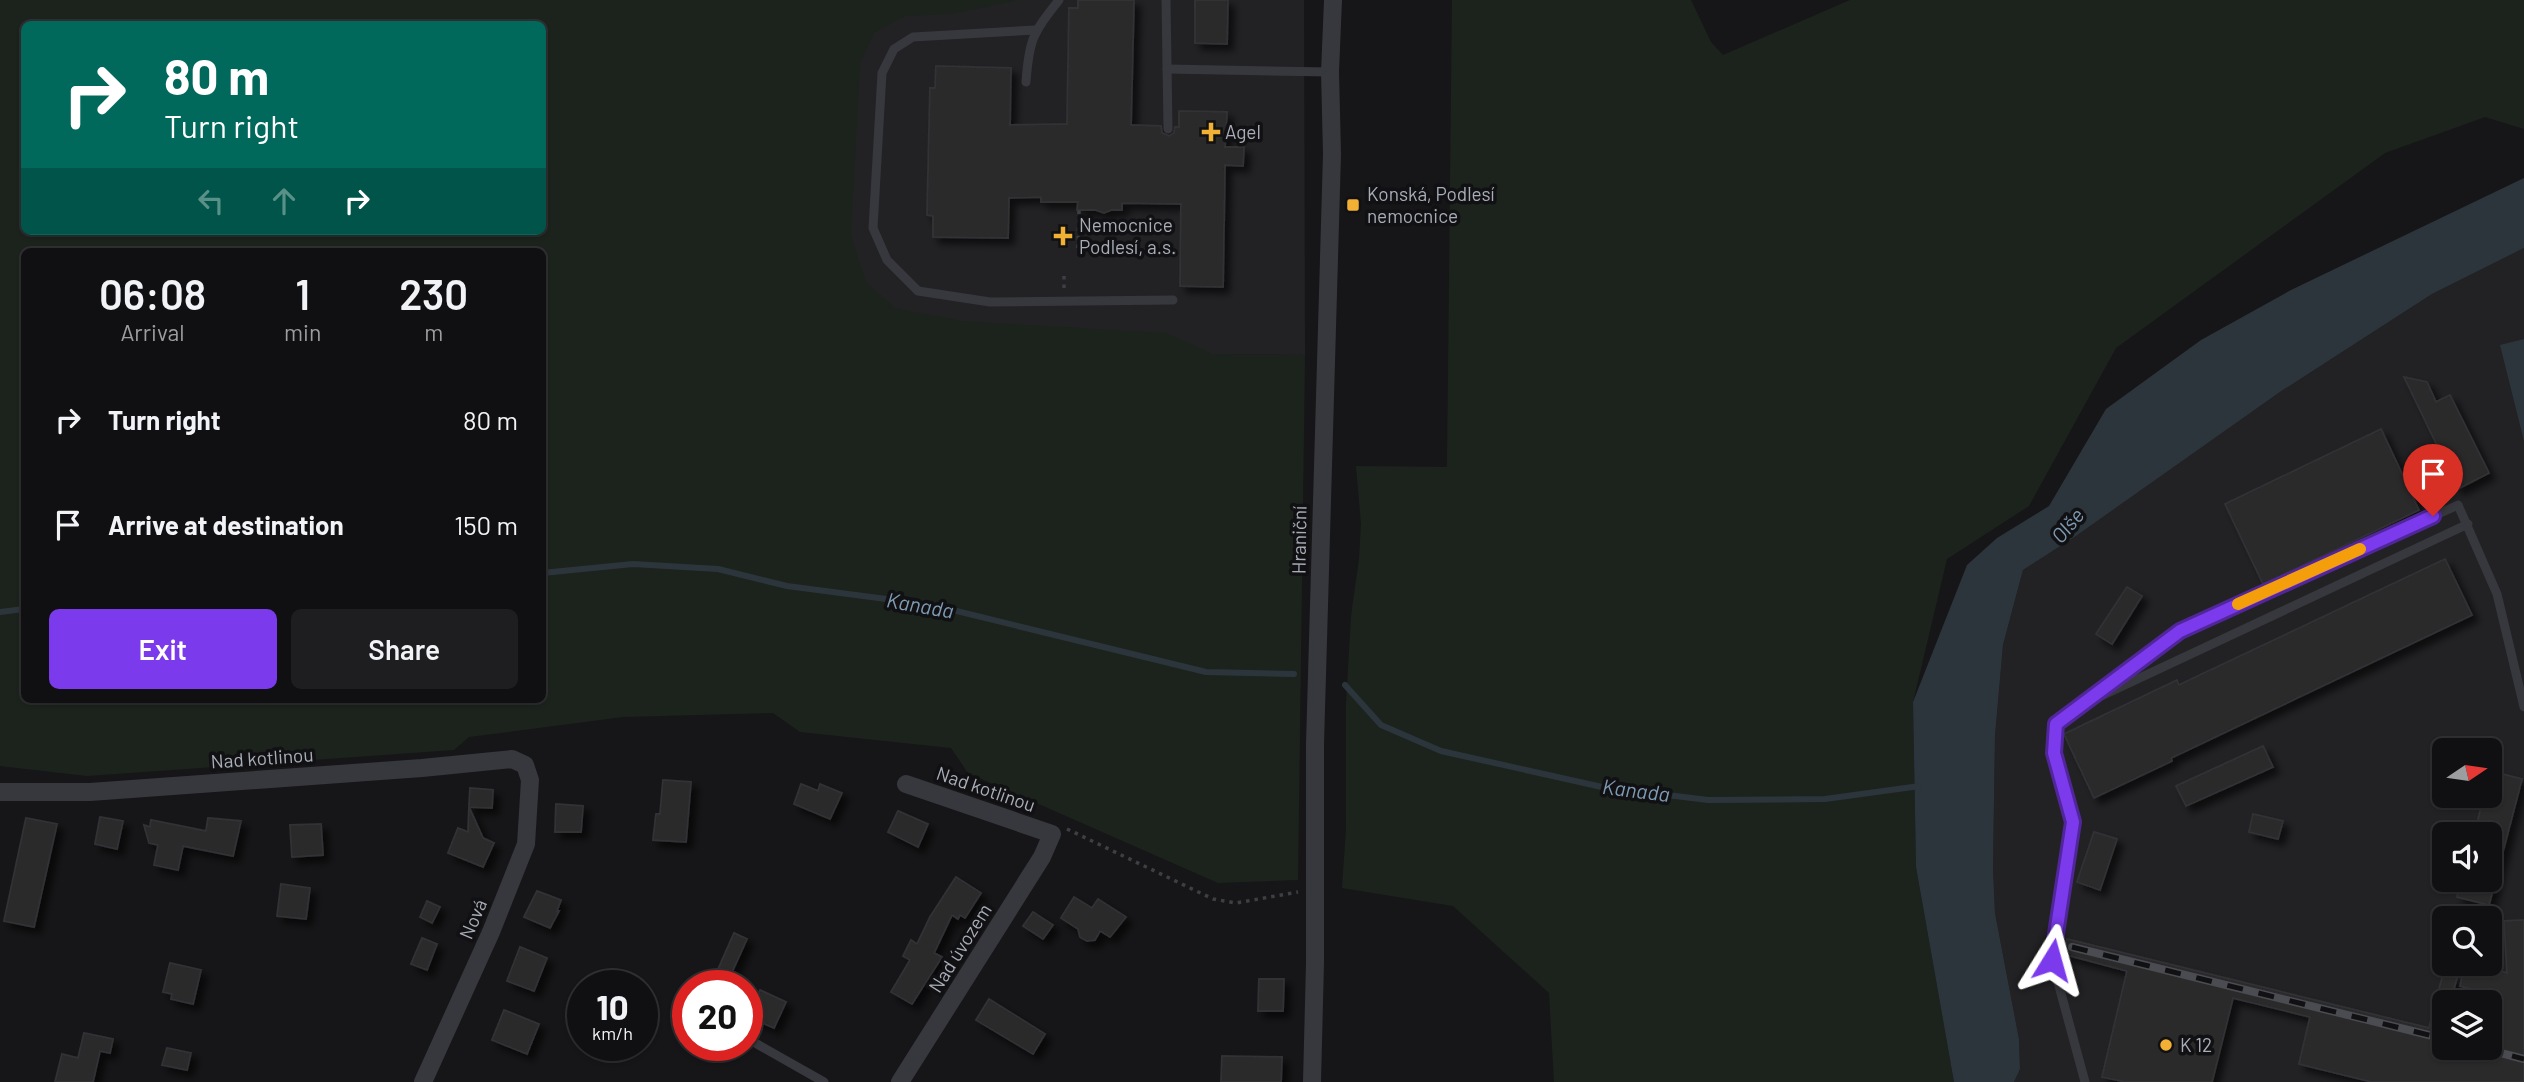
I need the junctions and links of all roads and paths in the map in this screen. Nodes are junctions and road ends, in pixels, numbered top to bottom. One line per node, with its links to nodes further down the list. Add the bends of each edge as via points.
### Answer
1 (1059, 0): 4 (lane)
2 (1166, 0): 5 (lane)
3 (1333, 0): 6 (street, Hraniční)
4 (1035, 30): 7 (lane, via 1027,55); 11 (lane, via 913,37 894,49 882,73 873,228 887,260 918,291 990,302)
5 (1167, 69): 6 (lane); 8 (lane)
6 (1330, 72): 19 (street, Hraniční, via 1332,154)
7 (1026, 82)
8 (1168, 129)
9 (1079, 210): 10 (path)
10 (1079, 248)
11 (1173, 300)
12 (2468, 524): 13 (lane); 13 (lane, via 2458,505 2180,631); 14 (lane, via 2497,594)
13 (2080, 706): 25 (lane, via 2056,724 2054,753 2073,822 2052,960)
14 (2524, 706)
15 (525, 765): 17 (street, Nad kotlinou, via 512,759 90,792); 21 (street, Nová, via 530,780 526,844)
16 (906, 784): 18 (street, Nad kotlinou)
17 (0, 792)
18 (1052, 834): 19 (path, via 1067,829 1213,899 1236,903); 23 (street, Nad úvozem)
19 (1315, 889): 24 (street, Hraniční)
20 (763, 1047): 22 (lane)
21 (423, 1082)
22 (824, 1082)
23 (900, 1082)
24 (1312, 1082)
25 (2085, 1082)

